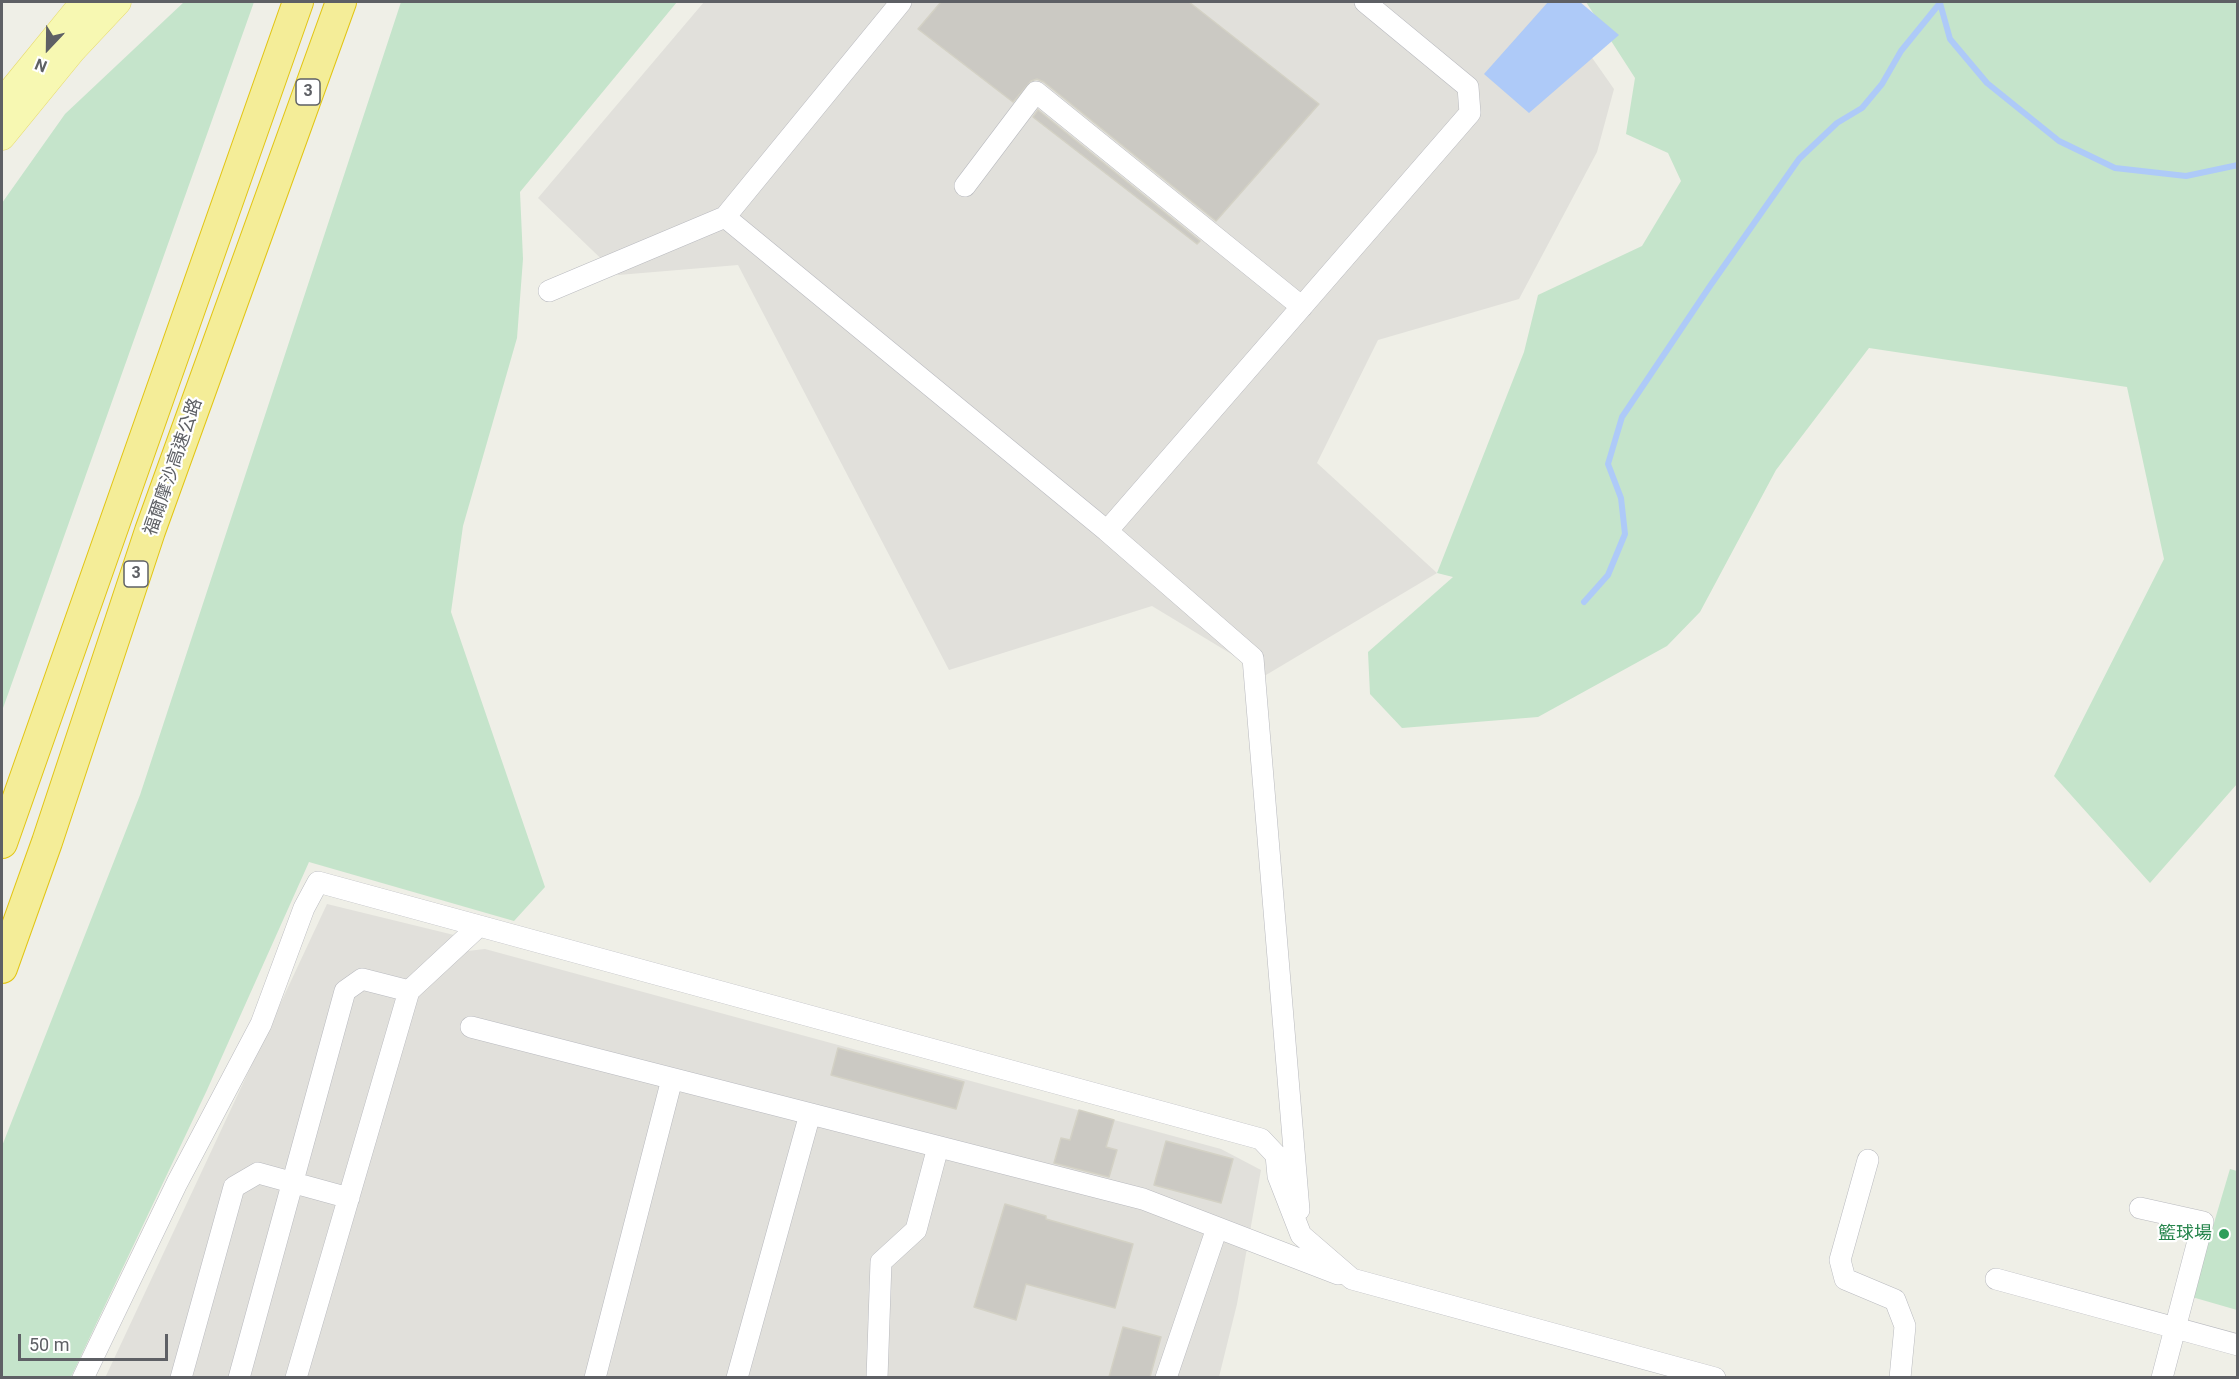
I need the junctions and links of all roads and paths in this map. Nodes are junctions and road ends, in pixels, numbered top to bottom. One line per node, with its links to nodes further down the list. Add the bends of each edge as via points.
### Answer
1 (87, 2): 7 (main road)
2 (118, 2): 8 (main road)
3 (298, 2): 14 (highway, 3)
4 (341, 2): 16 (highway, 福爾摩沙高速公路 / 3, via 150,531)
5 (901, 2): 10 (street)
6 (1365, 2): 12 (street, via 1468,87 1470,113)
7 (2, 102)
8 (2, 137)
9 (964, 186): 12 (street, via 1036,92)
10 (725, 217): 11 (street); 13 (street)
11 (549, 291)
12 (1302, 307): 13 (street)
13 (1107, 531): 27 (street, via 1253,658)
14 (2, 843)
15 (479, 926): 17 (street); 27 (street, via 1261,1139 1276,1155 1278,1176); 32 (street, via 318,882 304,908 261,1024 177,1183)
16 (2, 968)
17 (409, 991): 23 (street, via 362,979 345,991); 24 (street)
18 (471, 1027): 19 (street)
19 (672, 1079): 20 (street); 36 (street)
20 (810, 1114): 21 (street); 37 (street)
21 (938, 1147): 26 (street, via 1143,1199); 38 (street, via 916,1230 881,1262)
22 (1868, 1160): 41 (street, via 1840,1260 1845,1279 1895,1300 1905,1326)
23 (293, 1183): 24 (street); 33 (street, via 258,1173 234,1187); 34 (street)
24 (349, 1198): 35 (street)
25 (2140, 1208): 30 (street, via 2204,1222)
26 (1217, 1228): 28 (street); 39 (street)
27 (1301, 1235): 28 (street)
28 (1352, 1279): 40 (street)
29 (1996, 1279): 30 (street)
30 (2175, 1327): 31 (street); 42 (street)
31 (2238, 1345)
32 (83, 1377)
33 (181, 1377)
34 (239, 1377)
35 (296, 1377)
36 (595, 1377)
37 (737, 1377)
38 (877, 1377)
39 (1166, 1377)
40 (1715, 1377)
41 (1900, 1377)
42 (2162, 1377)

